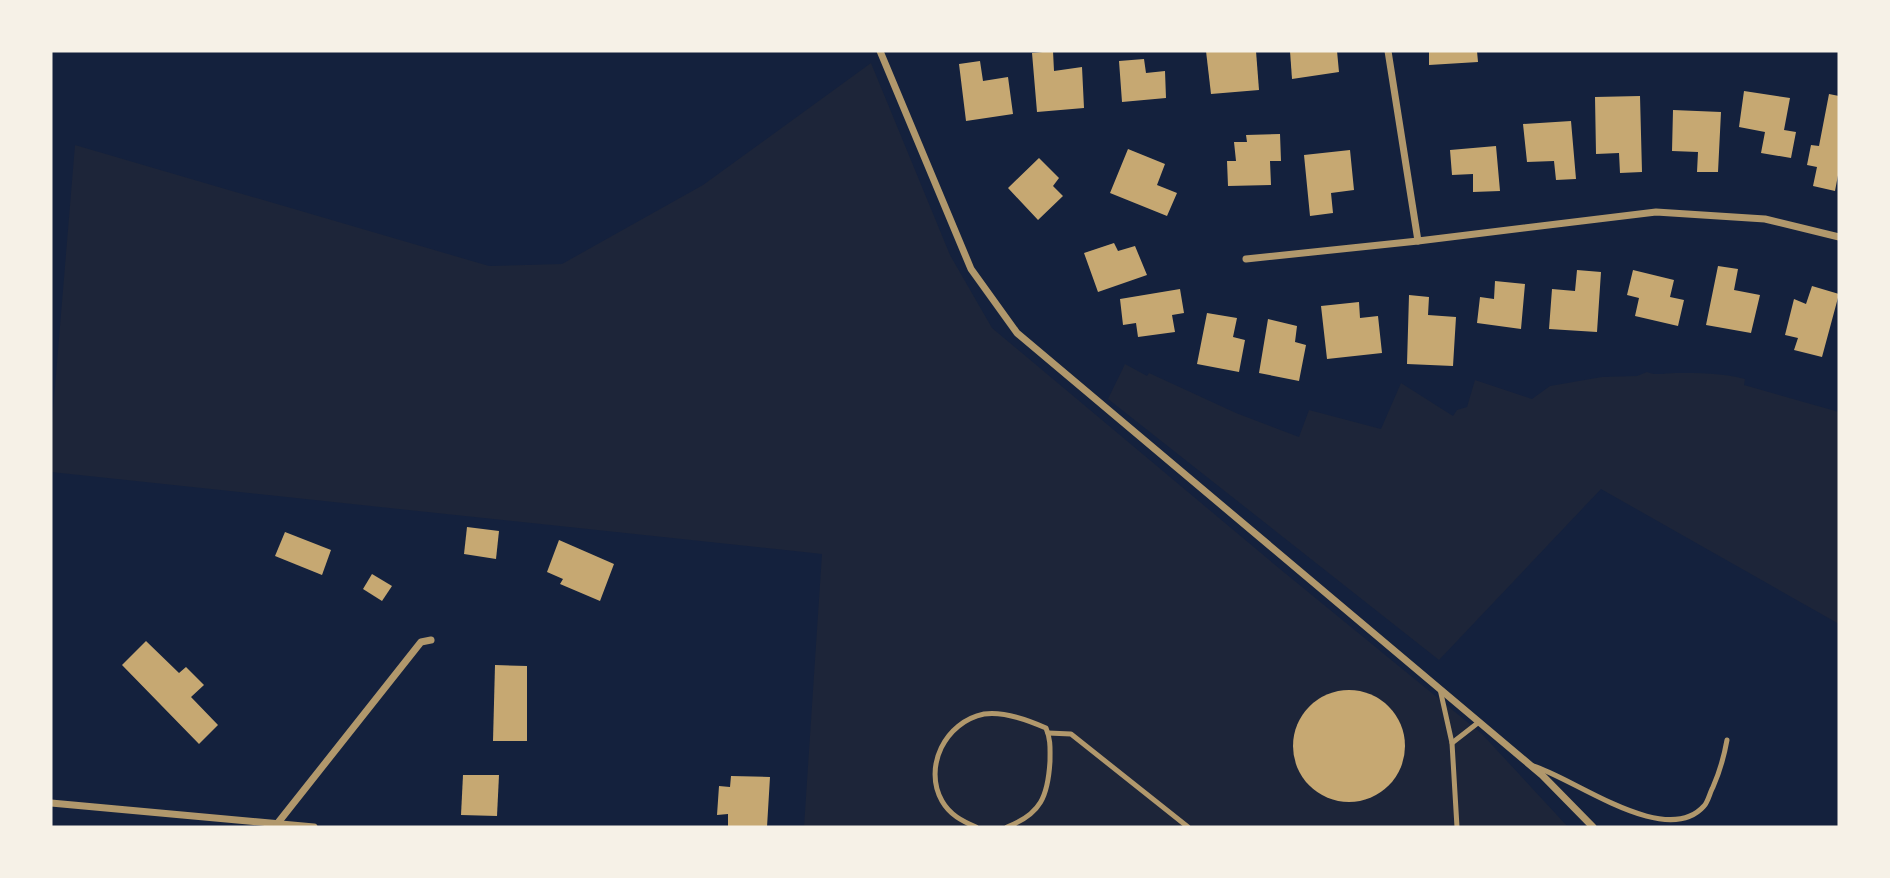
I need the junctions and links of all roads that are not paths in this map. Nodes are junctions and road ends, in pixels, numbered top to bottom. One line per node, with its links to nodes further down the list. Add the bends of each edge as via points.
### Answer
1 (880, 51): 7 (street, via 971,269 1017,333)
2 (1388, 51): 4 (street)
3 (1839, 237): 4 (street, via 1765,219 1657,212)
4 (1418, 241): 5 (street)
5 (1246, 260)
6 (431, 639): 14 (street, via 421,642)
7 (1440, 689): 8 (street); 11 (lane)
8 (1479, 722): 11 (lane); 12 (street)
9 (1048, 733): 16 (lane, via 1029,720 983,714 962,723 945,738 936,759 936,785 943,803 958,819); 17 (lane, via 1049,785 1040,806 1023,821); 18 (lane, via 1071,734)
10 (1727, 740): 12 (lane, via 1724,761 1704,806 1687,817 1664,820 1626,810 1550,771)
11 (1452, 743): 19 (lane)
12 (1530, 766): 20 (street)
13 (51, 803): 14 (street)
14 (277, 824): 15 (street)
15 (314, 827)
16 (976, 827)
17 (1007, 827)
18 (1188, 827)
19 (1457, 827)
20 (1592, 827)

